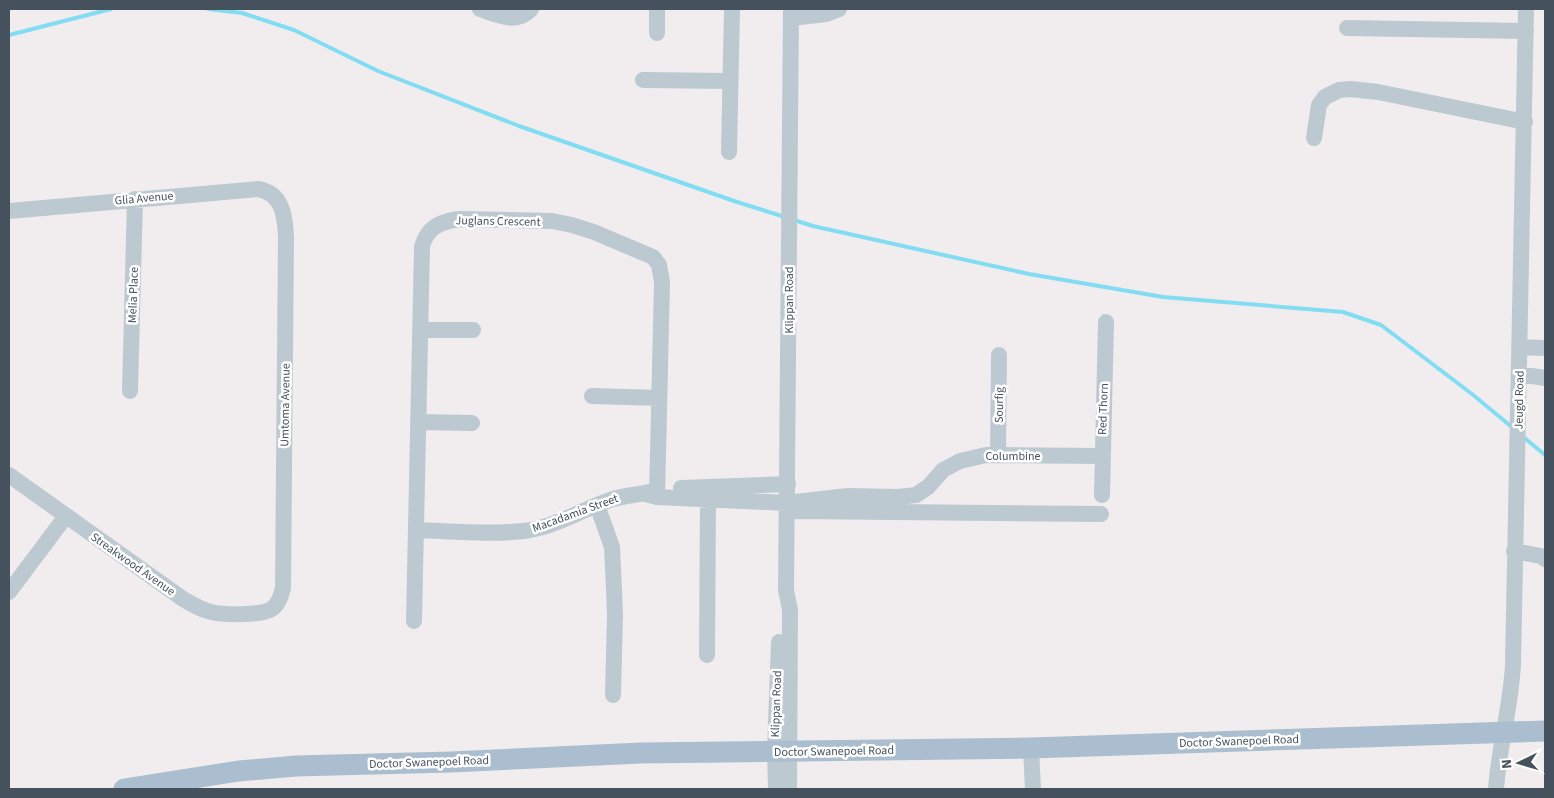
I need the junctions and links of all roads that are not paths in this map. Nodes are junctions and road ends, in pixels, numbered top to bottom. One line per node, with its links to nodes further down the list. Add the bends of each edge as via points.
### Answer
1 (480, 9): 2 (street, via 514,18)
2 (531, 9)
3 (657, 9): 10 (street)
4 (732, 9): 12 (street)
5 (839, 9): 7 (street, via 826,14)
6 (1526, 9): 9 (street, Jeugd Road)
7 (791, 14): 35 (street, Klippan Road)
8 (1347, 28): 9 (street)
9 (1526, 31): 13 (street, Jeugd Road)
10 (656, 33)
11 (643, 80): 12 (street)
12 (730, 81): 15 (street)
13 (1525, 122): 14 (street, via 1350,88 1330,93 1319,105); 22 (street, Jeugd Road)
14 (1314, 138)
15 (729, 152)
16 (135, 199): 17 (street, Glia Avenue, via 258,189 271,193); 18 (street, Glia Avenue); 27 (street, Melia Place)
17 (277, 199): 47 (street, Umtoma Avenue, via 285,220 286,236 283,588)
18 (9, 211)
19 (1106, 322): 33 (street, Red Thorn)
20 (420, 330): 21 (street); 29 (street, Juglans Crescent, via 422,247 424,238 436,224 459,219 552,222 594,232 645,252 659,265 662,282); 30 (street, Juglans Crescent)
21 (472, 330)
22 (1520, 347): 23 (street); 25 (street, Jeugd Road)
23 (1545, 348)
24 (999, 355): 32 (street, Sourfig)
25 (1519, 374): 26 (street); 44 (street, Jeugd Road)
26 (1545, 378)
27 (130, 391)
28 (592, 396): 29 (street)
29 (659, 398): 36 (street, Juglans Crescent)
30 (418, 422): 31 (street); 43 (street, Juglans Crescent)
31 (472, 423)
32 (998, 455): 33 (street, Columbine); 40 (street, Columbine, via 960,461 943,470 916,495 848,496)
33 (1102, 456): 37 (street, Red Thorn)
34 (9, 475): 42 (street, Streakwood Avenue)
35 (788, 484): 36 (street, Macadamia Street); 40 (street, Klippan Road)
36 (653, 493): 38 (street, Macadamia Street); 39 (street, Macadamia Street, via 624,496)
37 (1102, 495)
38 (708, 499): 40 (street, Macadamia Street); 49 (street)
39 (598, 505): 43 (street, Macadamia Street, via 525,531); 50 (street, via 612,547)
40 (787, 507): 41 (street); 55 (street, Klippan Road, via 786,590 780,610)
41 (1101, 514)
42 (66, 516): 46 (street); 47 (street, Streakwood Avenue, via 197,607 226,614)
43 (416, 530): 48 (street, Juglans Crescent)
44 (1514, 551): 45 (street); 52 (street, Jeugd Road, via 1512,681)
45 (1545, 559)
46 (9, 592)
47 (271, 610)
48 (414, 621)
49 (707, 656)
50 (614, 695)
51 (1545, 731): 52 (main road, Doctor Swanepoel Road)
52 (1502, 738): 53 (main road, Doctor Swanepoel Road); 54 (main road, Doctor Swanepoel Road, via 1388,745); 61 (street, Jeugd Road)
53 (1545, 742)
54 (1031, 752): 55 (main road, Doctor Swanepoel Road); 60 (street)
55 (781, 757): 56 (main road, Doctor Swanepoel Road, via 642,753 296,766 239,771); 57 (main road, Doctor Swanepoel Road, via 334,768 238,776); 58 (street, Klippan Road); 59 (street, Klippan Road)
56 (124, 789)
57 (159, 789)
58 (776, 789)
59 (789, 789)
60 (1033, 789)
61 (1496, 789)

